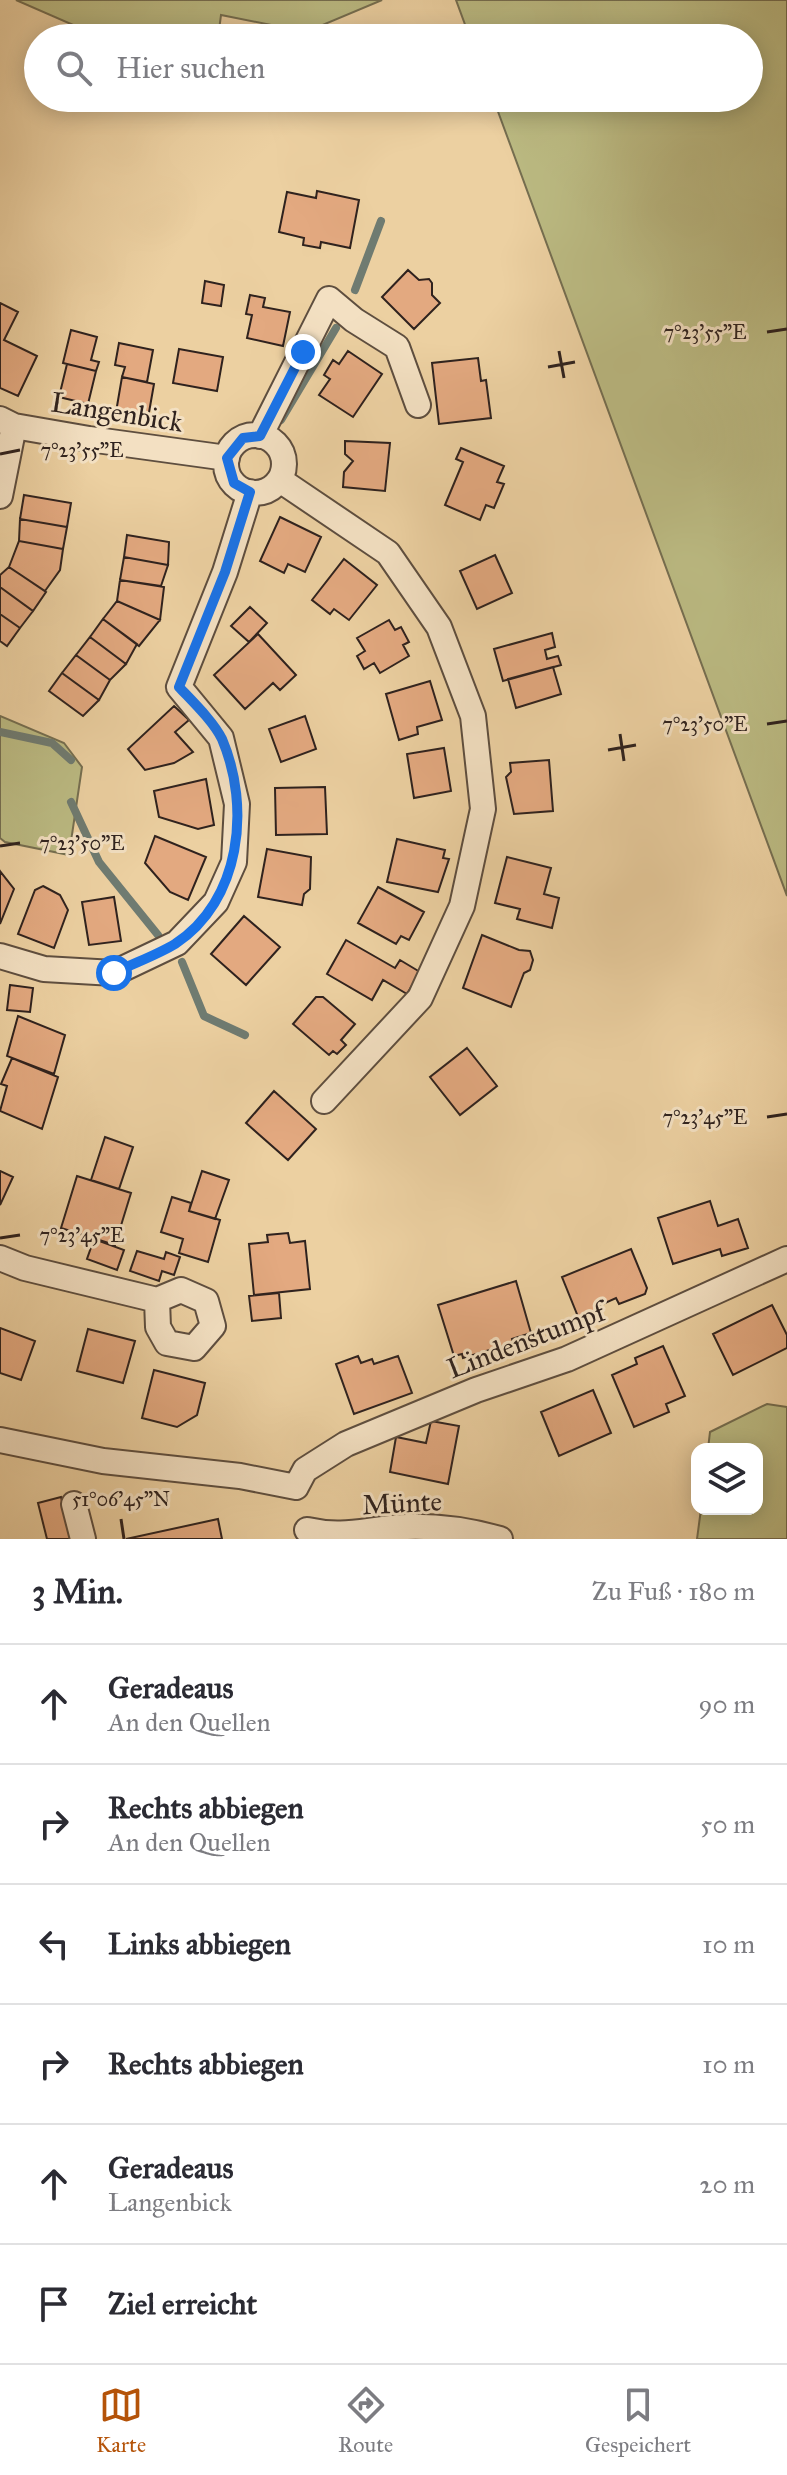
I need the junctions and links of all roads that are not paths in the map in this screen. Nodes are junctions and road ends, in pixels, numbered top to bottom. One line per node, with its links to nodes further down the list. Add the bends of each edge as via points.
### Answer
1 (418, 405): 3 (street, via 397,347 329,299)
2 (7, 423): 4 (street, Langenbick); 7 (street)
3 (260, 436): 4 (street, via 243,438); 5 (street, via 281,453)
4 (227, 458): 6 (street, via 234,483)
5 (280, 480): 6 (street, via 266,491); 9 (street, via 388,553 439,627 473,716 483,809 462,906 420,998)
6 (250, 492): 8 (street, via 179,687 221,738 237,804 234,862 216,902 177,943 114,973 44,969)
7 (0, 496)
8 (0, 956)
9 (324, 1101)
10 (0, 1258): 12 (street)
11 (787, 1259): 14 (street, Lindenstumpf, via 567,1359 346,1444 305,1470)
12 (157, 1300)
13 (0, 1440): 14 (street, via 103,1461)
14 (296, 1487): 16 (street)
15 (74, 1504): 17 (street)
16 (304, 1535): 18 (street, Münte, via 331,1538 406,1527 473,1531)
17 (83, 1539)
18 (500, 1539)

